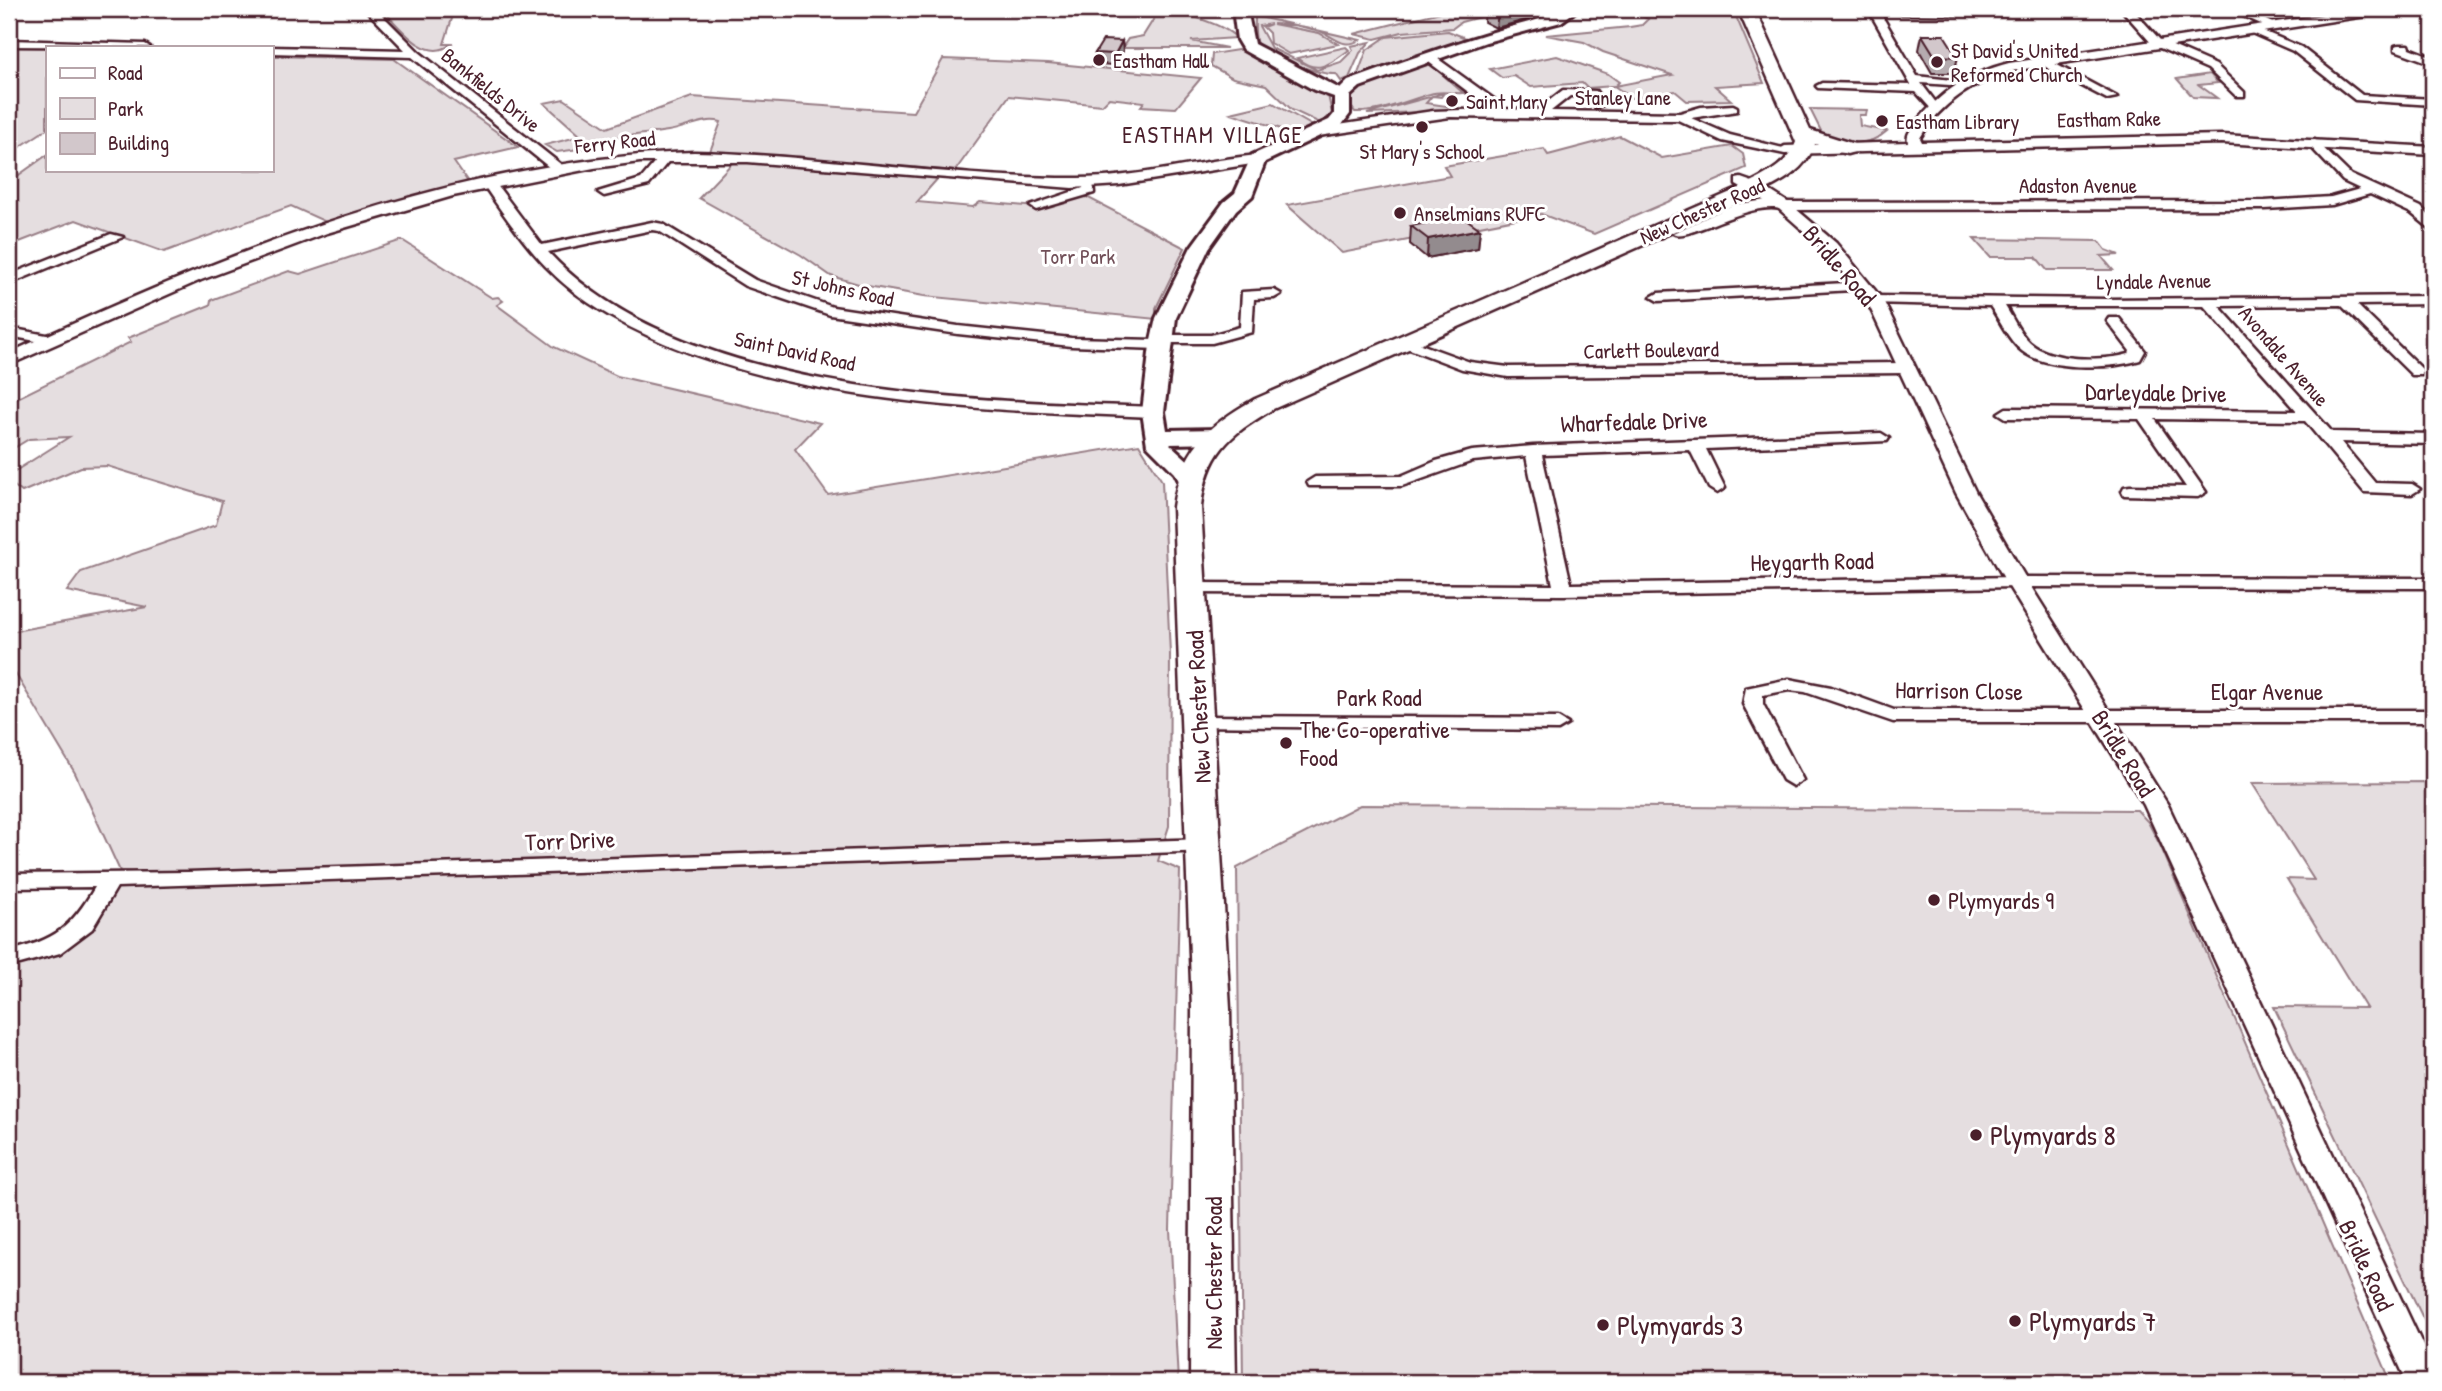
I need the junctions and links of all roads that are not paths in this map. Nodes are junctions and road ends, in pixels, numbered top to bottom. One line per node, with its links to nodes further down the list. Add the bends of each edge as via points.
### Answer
1 (370, 9): 20 (street, Bankfields Drive)
2 (1240, 9): 28 (main road, via 1248,47)
3 (1571, 9): 21 (main road, via 1556,19)
4 (1746, 9): 41 (highway)
5 (2126, 9): 16 (street)
6 (2232, 9): 13 (street)
7 (2385, 9): 13 (street)
8 (2421, 9): 11 (street)
9 (1901, 11): 10 (street); 12 (street, via 1899,19)
10 (2005, 12)
11 (2433, 13)
12 (1876, 14): 24 (street)
13 (2273, 25): 14 (street)
14 (2250, 29): 16 (street); 30 (street, via 2297,49 2359,98)
15 (9, 43): 17 (street)
16 (2157, 43): 22 (street); 27 (street, via 2212,67)
17 (111, 46)
18 (2398, 48): 23 (street)
19 (273, 50): 20 (street)
20 (415, 54): 47 (street, Bankfields Drive)
21 (1430, 58): 28 (main road, via 1354,84); 35 (street, via 1494,104)
22 (2042, 61): 25 (street); 29 (street)
23 (2433, 61)
24 (1916, 84): 25 (street); 26 (street); 32 (street)
25 (1960, 84): 32 (street)
26 (1822, 86)
27 (2240, 94)
28 (1342, 95): 34 (main road)
29 (2111, 97)
30 (2433, 102)
31 (1599, 105): 36 (street, Stanley Lane, via 1592,93 1567,92)
32 (1934, 108): 42 (street, via 1913,138)
33 (1733, 109): 37 (street)
34 (1342, 112): 38 (street); 39 (main road, via 1335,123)
35 (1499, 113): 36 (street, Stanley Lane); 38 (street, Stanley Lane, via 1418,115)
36 (1538, 115): 37 (street, Stanley Lane)
37 (1680, 117): 41 (street, Stanley Lane, via 1726,138)
38 (1384, 121): 39 (street, Stanley Lane)
39 (1318, 132): 46 (main road)
40 (2315, 144): 42 (street, Eastham Rake, via 2147,139); 44 (street, Eastham Rake); 51 (street, via 2347,178)
41 (1796, 145): 43 (highway, via 1822,143); 50 (highway, New Chester Road, via 1784,172)
42 (1916, 145): 43 (street, Eastham Rake)
43 (1847, 148)
44 (2433, 151)
45 (666, 157): 47 (street, Ferry Road); 48 (street, Ferry Road, via 777,160); 52 (street, via 645,182)
46 (1258, 159): 48 (street, Ferry Road); 70 (main road, via 1243,196 1200,247 1166,318)
47 (559, 169): 69 (street, Ferry Road, via 411,201 324,226 212,267)
48 (1089, 183): 54 (street, via 1089,190)
49 (491, 187): 58 (street, Saint David Road)
50 (1745, 189): 53 (street, Bridle Road); 71 (highway, New Chester Road)
51 (2370, 190): 53 (street, Adaston Avenue, via 2332,201 2253,205); 55 (street, via 2416,210)
52 (612, 193)
53 (1780, 203): 56 (street, New Chester Road, via 1738,208); 60 (street, Bridle Road, via 1830,246)
54 (1036, 206)
55 (2433, 227)
56 (1681, 233)
57 (116, 237): 59 (street)
58 (536, 250): 70 (street, St Johns Road, via 652,226 663,228 750,284 830,311 1072,342); 75 (street, Saint David Road, via 592,298 633,323 685,346 762,369 954,399)
59 (9, 280)
60 (1870, 293): 62 (street, Lyndale Avenue); 66 (street, Lyndale Avenue); 73 (street, Bridle Road)
61 (1274, 294): 70 (street, St Johns Road, via 1247,295 1247,330 1212,339)
62 (1658, 297)
63 (2344, 300): 64 (street, Lyndale Avenue); 65 (street, Lyndale Avenue); 74 (street)
64 (2433, 300)
65 (2207, 301): 66 (street, Lyndale Avenue); 78 (street, Avondale Avenue)
66 (1995, 302): 67 (street, via 2025,346 2054,358 2135,357 2138,351)
67 (2114, 321)
68 (9, 332): 69 (street)
69 (52, 340): 72 (street, Ferry Road)
70 (1161, 342): 75 (main road)
71 (1404, 342): 73 (street, Carlett Boulevard, via 1467,366 1508,372); 80 (highway, New Chester Road, via 1264,404)
72 (9, 360)
73 (1904, 368): 91 (street, Bridle Road, via 1966,493)
74 (2417, 372)
75 (1153, 412): 79 (main road)
76 (2006, 414): 77 (street, Darleydale Drive)
77 (2144, 415): 78 (street, Darleydale Drive); 90 (street, via 2197,492)
78 (2307, 416): 81 (street, Avondale Avenue)
79 (1158, 436): 80 (main road); 86 (main road, via 1158,445 1185,470)
80 (1218, 436): 86 (highway, New Chester Road)
81 (2330, 437): 83 (street); 89 (street, Avondale Avenue, via 2370,488)
82 (1881, 438): 84 (street, Wharfedale Drive)
83 (2433, 439)
84 (1695, 444): 85 (street, Wharfedale Drive); 88 (street)
85 (1532, 451): 87 (street, via 1472,456 1395,482); 94 (street, Wharfedale Drive)
86 (1194, 470): 93 (highway, New Chester Road, via 1187,507)
87 (1315, 482)
88 (1717, 488)
89 (2412, 489)
90 (2130, 491)
91 (2017, 582): 92 (street, Heygarth Road); 94 (street, Heygarth Road); 95 (street, Bridle Road)
92 (2433, 583)
93 (1192, 588): 94 (street, Heygarth Road); 97 (highway, New Chester Road)
94 (1563, 590)
95 (2101, 715): 96 (street, Elgar Avenue); 99 (street, Harrison Close, via 1893,716 1837,694 1798,685 1768,685 1753,692 1754,704); 105 (street, Bridle Road, via 2156,805)
96 (2433, 716)
97 (1199, 722): 98 (street, Park Road); 100 (highway, New Chester Road)
98 (1558, 724)
99 (1793, 780)
100 (1205, 846): 102 (street, Torr Drive); 104 (highway, New Chester Road, via 1211,1009)
101 (9, 881): 102 (street, Torr Drive)
102 (110, 881): 103 (street, via 84,924 52,948)
103 (9, 959)
104 (1213, 1382)
105 (2424, 1382)

